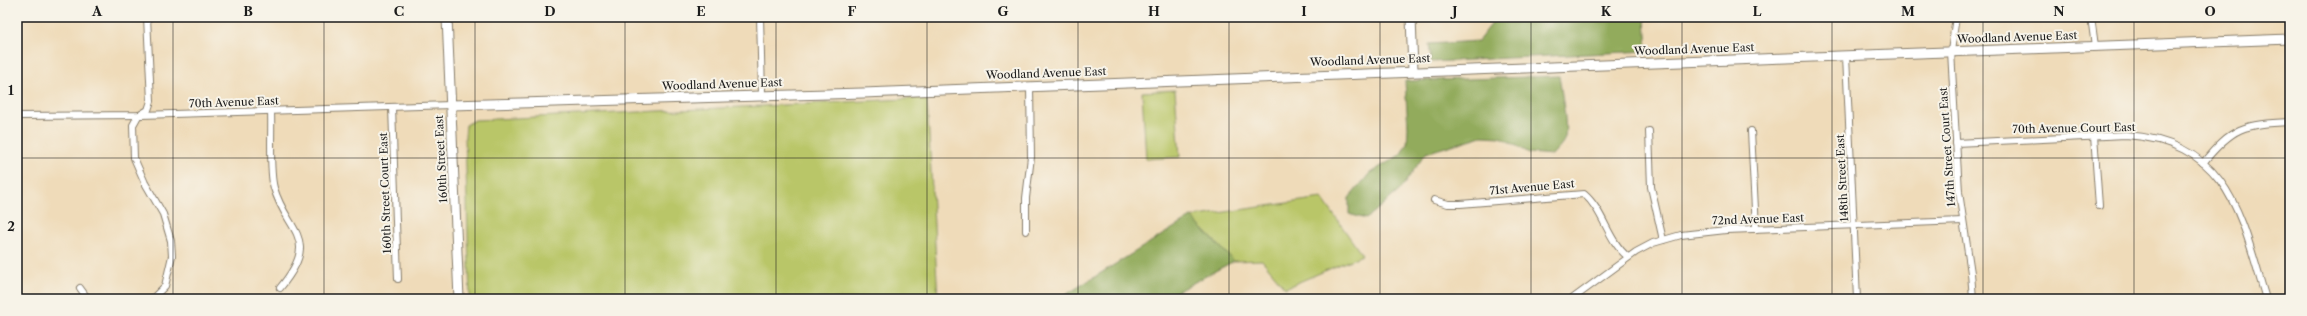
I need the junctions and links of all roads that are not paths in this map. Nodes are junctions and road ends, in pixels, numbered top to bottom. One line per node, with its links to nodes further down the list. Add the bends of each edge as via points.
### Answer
1 (147, 17): 17 (street, via 150,101 148,110)
2 (447, 17): 14 (street, 160th Street East)
3 (760, 17): 13 (street)
4 (1411, 17): 11 (street)
5 (1956, 17): 9 (street, 147th Street Court East)
6 (2091, 17): 8 (street)
7 (2290, 39): 8 (street, Woodland Avenue East)
8 (2095, 46): 9 (street, Woodland Avenue East)
9 (1951, 51): 10 (street, Woodland Avenue East); 23 (street, 147th Street Court East)
10 (1846, 56): 11 (street, Woodland Avenue East); 28 (street, 148th Street East)
11 (1413, 70): 12 (street, Woodland Avenue East)
12 (1030, 86): 13 (street, Woodland Avenue East); 30 (street, via 1031,156 1026,198)
13 (762, 94): 14 (street, Woodland Avenue East)
14 (450, 105): 15 (street, 70th Avenue East); 38 (street, 160th Street East)
15 (392, 107): 16 (street, 70th Avenue East); 33 (street, 160th Street Court East)
16 (271, 111): 17 (street, 70th Avenue East); 35 (street, via 274,187 299,238 297,263)
17 (141, 115): 18 (street, 70th Avenue East); 37 (street, via 133,125 134,158 163,214 171,241 172,256 165,286)
18 (17, 116)
19 (2290, 122): 24 (street, via 2264,123 2242,128 2224,140)
20 (1649, 131): 31 (street, via 1651,187)
21 (1751, 131): 29 (street)
22 (2094, 136): 23 (street, 70th Avenue Court East); 24 (street, 70th Avenue Court East, via 2131,136 2157,140 2177,147); 26 (street)
23 (1956, 142): 27 (street, 147th Street Court East)
24 (2203, 163): 42 (street, 70th Avenue Court East, via 2223,184 2238,209)
25 (1434, 200): 32 (street, 71st Avenue East, via 1460,204 1584,194 1594,205 1614,243)
26 (2099, 206)
27 (1963, 221): 28 (street, 72nd Avenue East); 41 (street, 147th Street Court East)
28 (1854, 225): 29 (street, 72nd Avenue East); 40 (street, 148th Street East)
29 (1756, 229): 31 (street, 72nd Avenue East, via 1696,232)
30 (1026, 231)
31 (1663, 240): 32 (street, 72nd Avenue East)
32 (1626, 256): 39 (street, 72nd Avenue East)
33 (398, 279)
34 (80, 288): 36 (street)
35 (280, 288)
36 (88, 299)
37 (152, 299)
38 (459, 299)
39 (1572, 299)
40 (1857, 299)
41 (1973, 299)
42 (2266, 299)

